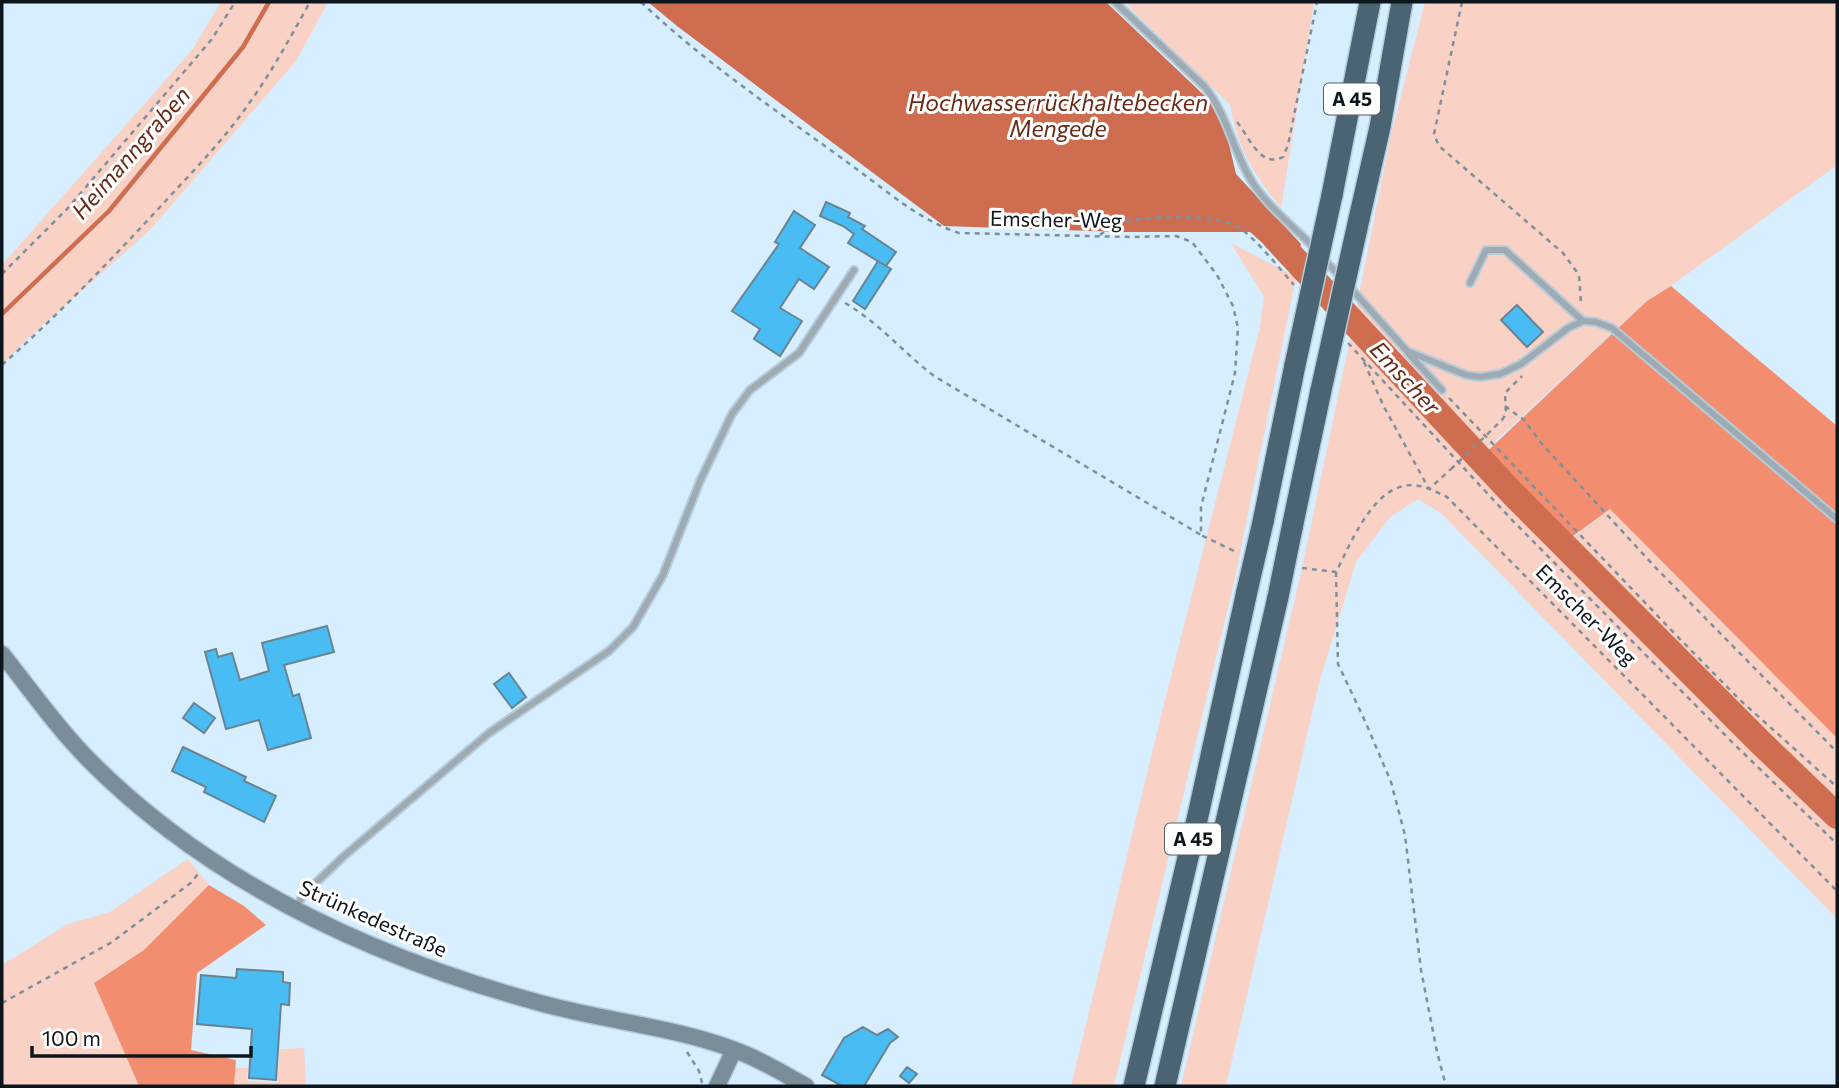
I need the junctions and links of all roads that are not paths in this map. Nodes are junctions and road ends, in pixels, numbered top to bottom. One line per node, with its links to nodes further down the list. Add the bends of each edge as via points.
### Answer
1 (1115, 2): 7 (lane, via 1205,87 1217,102 1261,195)
2 (1370, 2): 15 (highway, A 45, bridge, via 1263,522)
3 (1402, 2): 16 (highway, A 45, bridge, via 1380,127 1278,597)
4 (855, 270): 11 (lane, via 799,353 750,390 732,414 663,575 633,627 608,651 489,733 344,856 304,894)
5 (1470, 283): 6 (lane, via 1486,250 1505,250)
6 (1583, 321): 7 (lane, via 1500,374 1466,375); 9 (lane, via 1612,328)
7 (1407, 351): 8 (lane)
8 (1442, 390)
9 (1837, 519)
10 (2, 654): 11 (main road, Strünkedestraße, via 48,714 128,797 208,859)
11 (295, 909): 12 (main road, Strünkedestraße, via 424,967 541,1004)
12 (734, 1050): 13 (main road); 14 (main road, Strünkedestraße)
13 (717, 1086)
14 (806, 1086)
15 (1134, 1086)
16 (1165, 1086)

